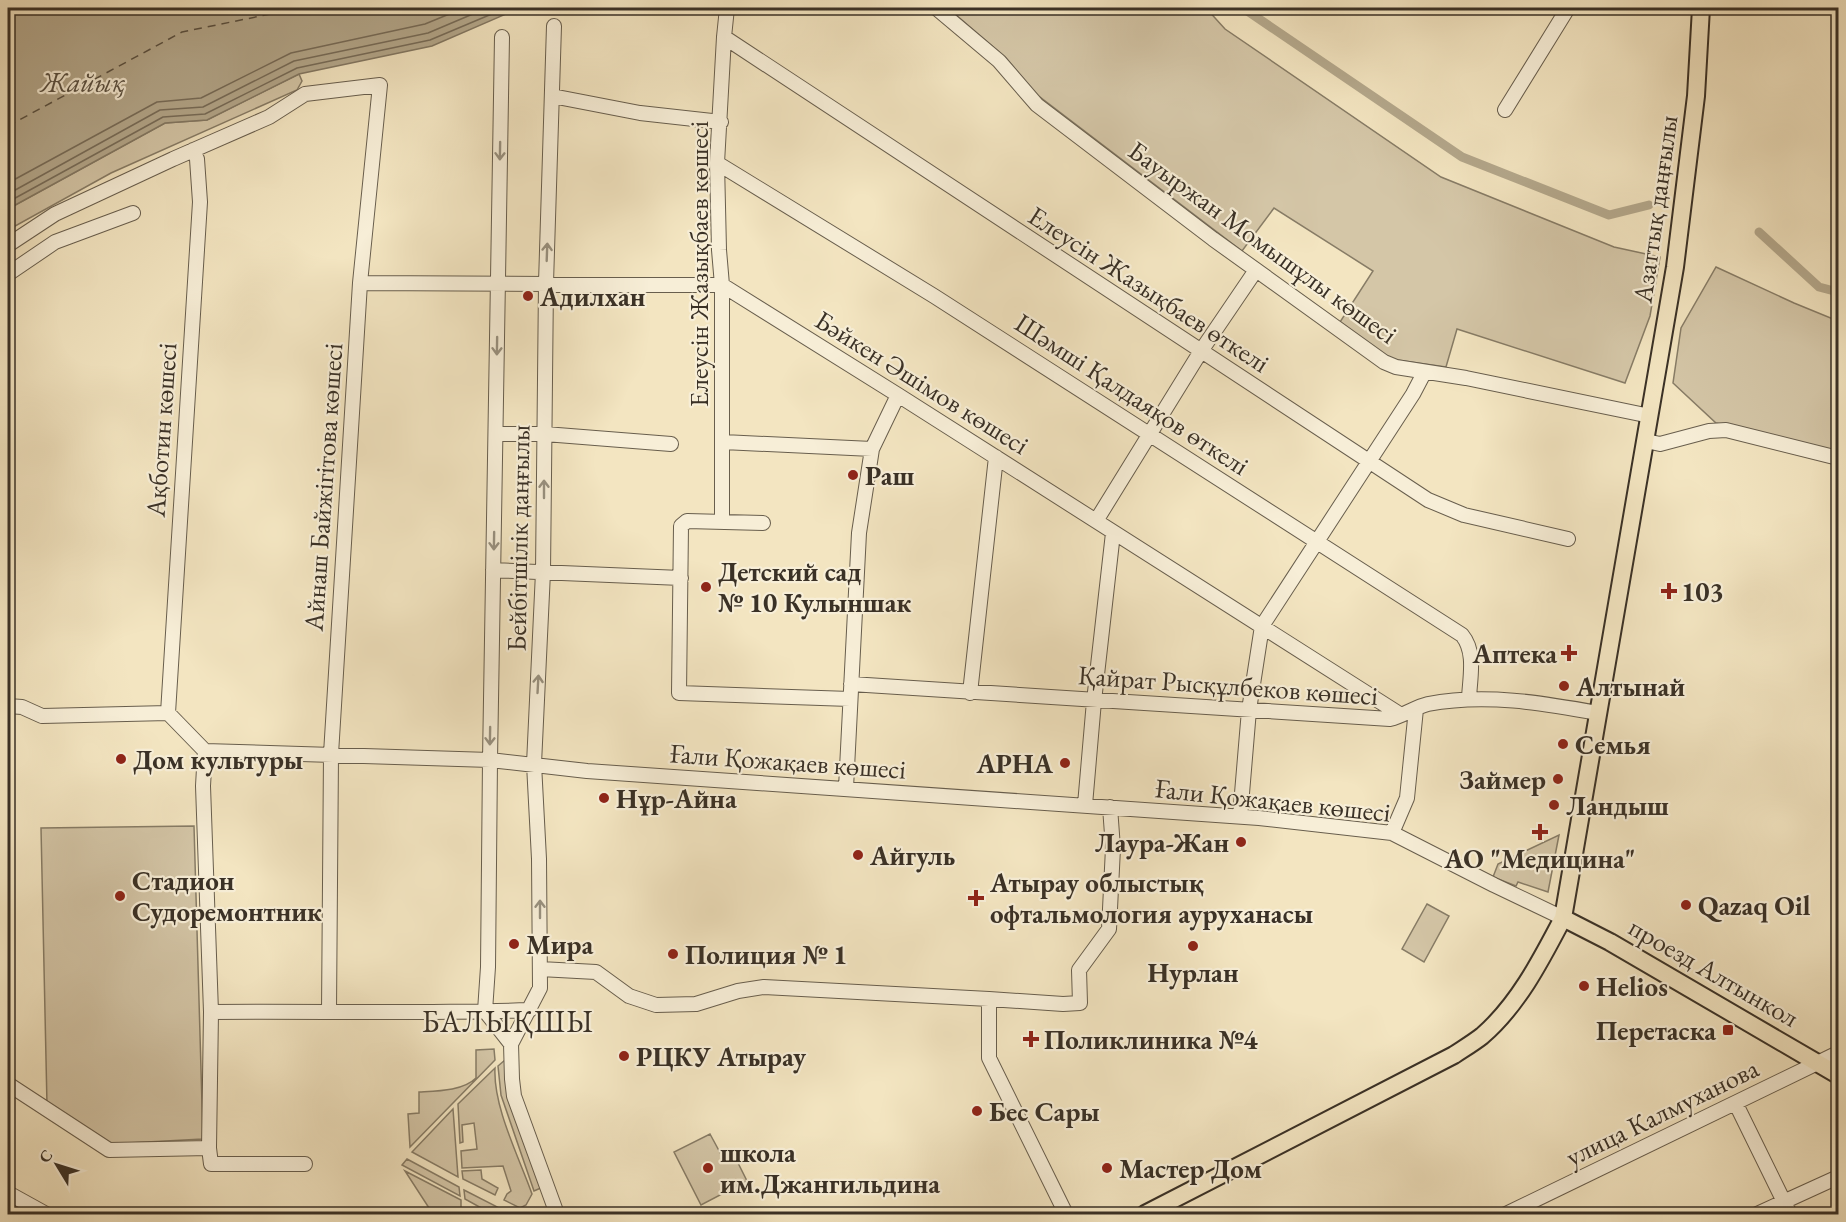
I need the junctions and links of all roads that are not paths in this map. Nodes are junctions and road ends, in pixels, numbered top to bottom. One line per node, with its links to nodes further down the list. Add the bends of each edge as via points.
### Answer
1 (727, 8): 6 (street, Елеусін Жазықбаев көшесі)
2 (936, 8): 15 (street, Бауыржан Момышұлы көшесі, via 999,61 1037,105)
3 (1568, 8): 9 (street)
4 (1701, 8): 24 (main road, Азаттық даңғылы, via 1696,96 1678,245)
5 (554, 26): 8 (street, Бейбітшілік даңғылы)
6 (724, 37): 10 (street, Елеусін Жазықбаев көшесі); 21 (street, Елеусін Жазықбаев өткелі)
7 (502, 38): 19 (street, Бейбітшілік даңғылы, one-way to 19)
8 (552, 96): 10 (street, via 640,113); 18 (street, Бейбітшілік даңғылы, one-way to 8)
9 (1505, 110)
10 (721, 122): 12 (street, Елеусін Жазықбаев көшесі)
11 (194, 150): 14 (street, via 55,214); 17 (street, Айнаш Байжігітова көшесі, via 269,117 305,94 380,86); 53 (street, Ақботин көшесі, via 200,202)
12 (717, 163): 20 (street, Елеусін Жазықбаев көшесі); 26 (street, Шәмші Қалдаяқов өткелі)
13 (133, 213): 16 (street, via 55,242)
14 (8, 244)
15 (1257, 270): 21 (street); 22 (street, Бауыржан Момышұлы көшесі, via 1384,362)
16 (8, 274)
17 (360, 283): 19 (street); 57 (street, Айнаш Байжігітова көшесі)
18 (546, 283): 19 (street); 20 (street); 27 (street, Бейбітшілік даңғылы)
19 (498, 284): 25 (street, Бейбітшілік даңғылы, one-way to 25)
20 (722, 285): 23 (street, Бәйкен Әшімов көшесі); 29 (street, Елеусін Жазықбаев көшесі)
21 (1202, 351): 26 (street); 34 (street, Елеусін Жазықбаев өткелі)
22 (1424, 373): 24 (street, Бауыржан Момышұлы көшесі); 34 (street)
23 (898, 395): 31 (street); 32 (street, Бәйкен Әшімов көшесі)
24 (1650, 416): 28 (main road, Азаттық даңғылы)
25 (496, 434): 27 (street); 41 (street, Бейбітшілік даңғылы, one-way to 41)
26 (1151, 434): 36 (street); 40 (street, Шәмші Қалдаяқов өткелі)
27 (545, 435): 30 (street); 42 (street, Бейбітшілік даңғылы, one-way to 27)
28 (1646, 441): 33 (street, via 1660,444 1726,430); 54 (main road, Азаттық даңғылы)
29 (723, 442): 31 (street); 35 (street, Елеусін Жазықбаев көшесі)
30 (671, 444)
31 (872, 449): 45 (street, via 859,533)
32 (996, 457): 36 (street, Бәйкен Әшімов көшесі); 46 (street)
33 (1839, 458)
34 (1368, 462): 39 (street, Елеусін Жазықбаев өткелі, via 1428,500 1464,515); 40 (street)
35 (722, 521): 37 (street); 43 (street, via 683,523)
36 (1096, 521): 38 (street, Бәйкен Әшімов көшесі)
37 (764, 523)
38 (1113, 532): 44 (street, Бәйкен Әшімов көшесі); 49 (street)
39 (1568, 539)
40 (1317, 541): 44 (street); 47 (street, Шәмші Қалдаяқов өткелі, via 1462,634 1471,650)
41 (493, 570): 42 (street); 58 (street, Бейбітшілік даңғылы, one-way to 58)
42 (543, 572): 43 (street); 59 (street, Бейбітшілік даңғылы, one-way to 42)
43 (681, 578): 48 (street, via 679,693)
44 (1262, 626): 52 (street); 55 (street, Бәйкен Әшімов көшесі)
45 (851, 684): 46 (street, Қайрат Рысқұлбеков көшесі); 48 (street)
46 (970, 693): 49 (street, Қайрат Рысқұлбеков көшесі)
47 (1469, 698): 51 (street, Қайрат Рысқұлбеков көшесі); 54 (street, Қайрат Рысқұлбеков көшесі, via 1538,702)
48 (850, 699): 60 (street)
49 (1094, 701): 52 (street, Қайрат Рысқұлбеков көшесі); 61 (street)
50 (8, 706): 53 (street, via 42,716)
51 (1416, 709): 55 (street, Қайрат Рысқұлбеков көшесі); 64 (street, via 1407,798)
52 (1249, 710): 55 (street, Қайрат Рысқұлбеков көшесі, via 1390,719); 63 (street)
53 (168, 713): 56 (street)
54 (1598, 713): 65 (main road, Азаттық даңғылы)
55 (1401, 715)
56 (205, 750): 57 (street, Ғали Қожақаев көшесі); 71 (street)
57 (330, 754): 58 (street, Ғали Қожақаев көшесі); 69 (street, Айнаш Байжігітова көшесі)
58 (490, 760): 59 (street, Ғали Қожақаев көшесі); 70 (street, Бейбітшілік даңғылы)
59 (534, 764): 60 (street, Ғали Қожақаев көшесі, via 598,772); 66 (street, Бейбітшілік даңғылы, one-way to 59)
60 (846, 788): 61 (street, Ғали Қожақаев көшесі)
61 (1085, 805): 62 (street, Ғали Қожақаев көшесі)
62 (1110, 807): 63 (street, Ғали Қожақаев көшесі); 67 (street, via 1113,848 1109,929 1079,970 1080,1003)
63 (1240, 817): 64 (street, Ғали Қожақаев көшесі)
64 (1392, 833): 65 (street, Ғали Қожақаев көшесі)
65 (1563, 918): 74 (main road, проезд Алтынкол); 86 (main road, Азаттық даңғылы, via 1539,964 1506,1012 1480,1037 1444,1060)
66 (540, 969): 67 (street, via 596,972 629,996 656,1005 696,1004 764,987); 68 (street, Бейбітшілік даңғылы, via 540,988)
67 (989, 999): 85 (street, via 989,1058)
68 (530, 1010): 70 (street); 72 (street, Бейбітшілік даңғылы)
69 (329, 1011): 70 (street); 71 (street)
70 (485, 1011): 72 (street)
71 (212, 1012): 78 (street)
72 (511, 1044): 84 (street, via 514,1096)
73 (1839, 1053): 74 (street, улица Калмуханова)
74 (1819, 1062): 75 (main road, проезд Алтынкол); 77 (street, улица Калмуханова)
75 (1839, 1075)
76 (8, 1084): 78 (street, via 109,1150)
77 (1736, 1104): 82 (street); 87 (street, улица Калмуханова)
78 (209, 1148): 79 (street, via 211,1164)
79 (305, 1164)
80 (1839, 1177): 82 (street)
81 (8, 1193): 83 (street)
82 (1787, 1208): 88 (street)
83 (46, 1215)
84 (558, 1215)
85 (1066, 1215)
86 (1145, 1215)
87 (1506, 1215)
88 (1757, 1215)

